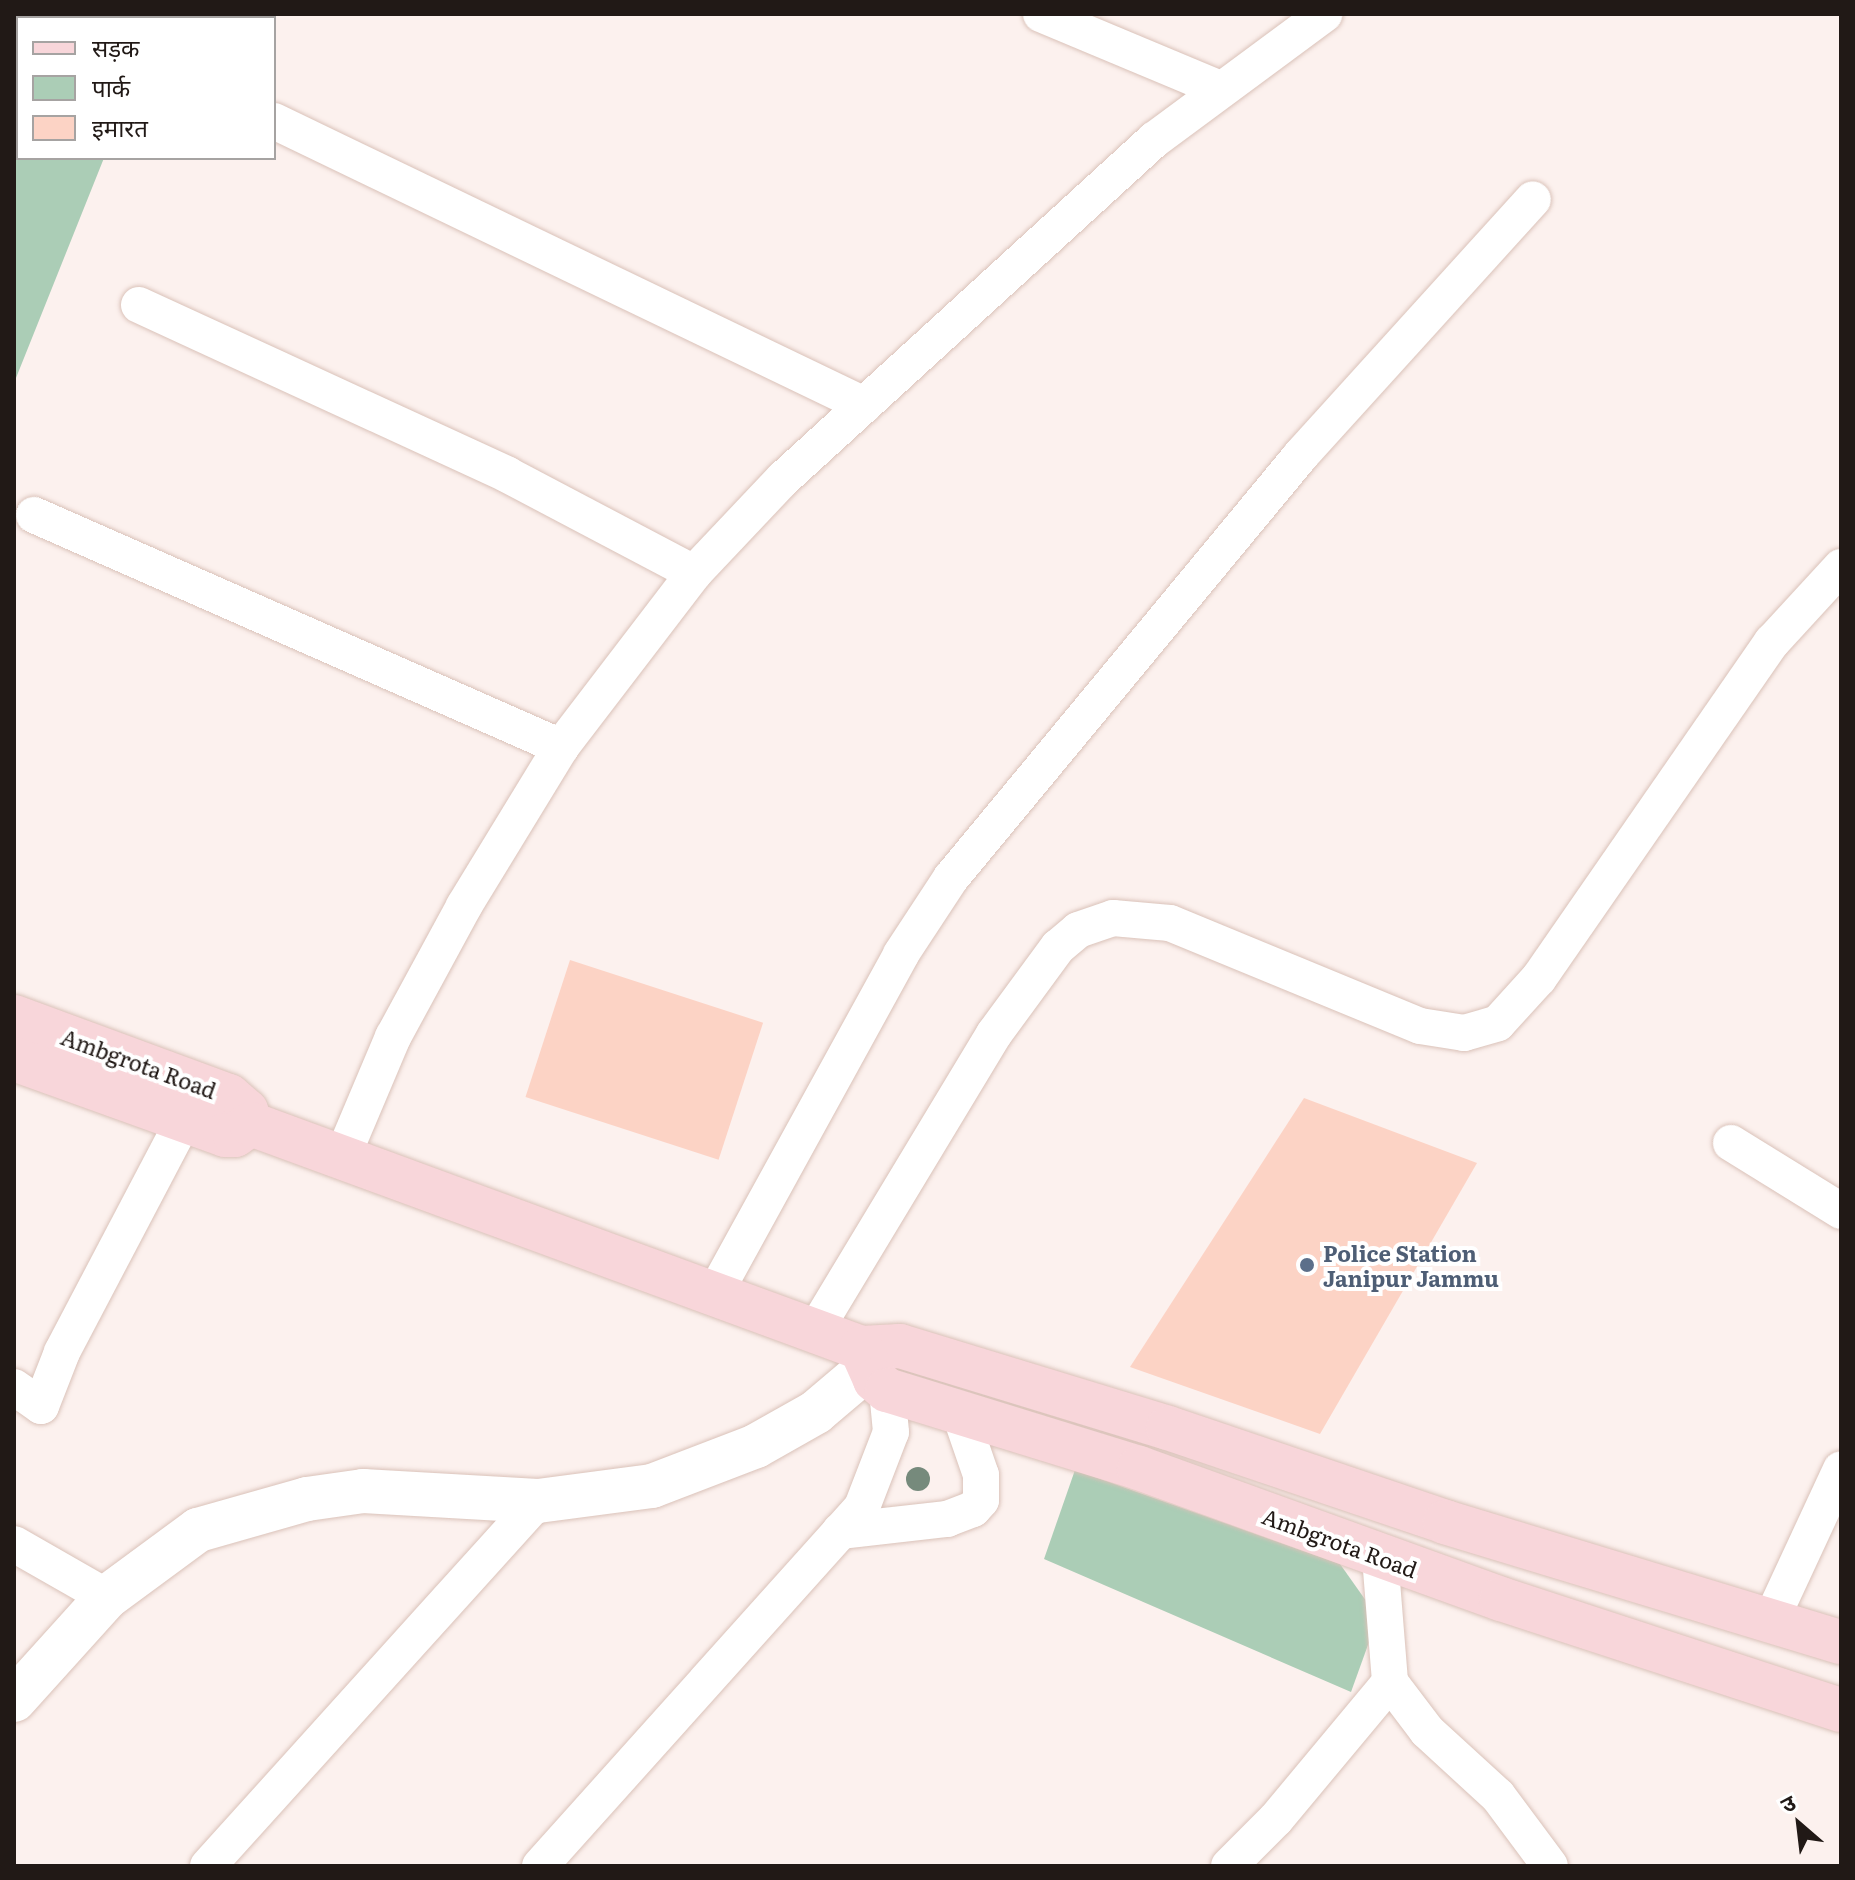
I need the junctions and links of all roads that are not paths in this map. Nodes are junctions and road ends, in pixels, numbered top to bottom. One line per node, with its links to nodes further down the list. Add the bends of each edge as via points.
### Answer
1 (1041, 14): 3 (street)
2 (1324, 14): 3 (street)
3 (1220, 89): 7 (street, via 1109,180)
4 (276, 122): 7 (street)
5 (1533, 199): 19 (street, via 1301,455 951,878 901,954)
6 (139, 305): 10 (street, via 508,475)
7 (864, 405): 10 (street, via 783,479)
8 (34, 515): 11 (street)
9 (1841, 567): 20 (street, via 1772,642 1539,978 1498,1023 1464,1033 1420,1026 1170,923 1113,918 1078,930 1058,947 994,1034)
10 (694, 573): 11 (street)
11 (561, 747): 17 (street, via 422,979)
12 (14, 1017): 15 (main road, Ambgrota Road, via 229,1096 246,1111)
13 (14, 1059): 14 (main road)
14 (184, 1120): 15 (main road, via 235,1135); 22 (street, via 62,1352 41,1406)
15 (251, 1124): 17 (main road, Ambgrota Road)
16 (1731, 1143): 18 (street)
17 (341, 1160): 19 (main road, Ambgrota Road)
18 (1841, 1211)
19 (715, 1293): 20 (main road, Ambgrota Road)
20 (816, 1329): 21 (main road, Ambgrota Road)
21 (872, 1368): 23 (main road, Ambgrota Road); 25 (street, via 816,1412 707,1469 652,1486); 26 (street, via 891,1432 862,1507); 30 (main road, via 900,1346 1168,1428 1445,1522)
22 (14, 1387)
23 (960, 1414): 26 (street, via 981,1475 981,1500 973,1509 937,1521); 28 (main road, Ambgrota Road, via 1139,1468)
24 (1841, 1469): 30 (street)
25 (538, 1501): 29 (street, via 363,1491 307,1499 198,1530); 35 (street)
26 (840, 1531): 36 (street)
27 (14, 1544): 29 (street)
28 (1380, 1557): 32 (street); 34 (main road, Ambgrota Road)
29 (107, 1597): 33 (street)
30 (1771, 1620): 31 (main road)
31 (1841, 1642)
32 (1390, 1682): 37 (street, via 1276,1819); 38 (street, via 1427,1731 1498,1796)
33 (14, 1700)
34 (1841, 1710)
35 (208, 1866)
36 (540, 1866)
37 (1229, 1866)
38 (1550, 1866)

